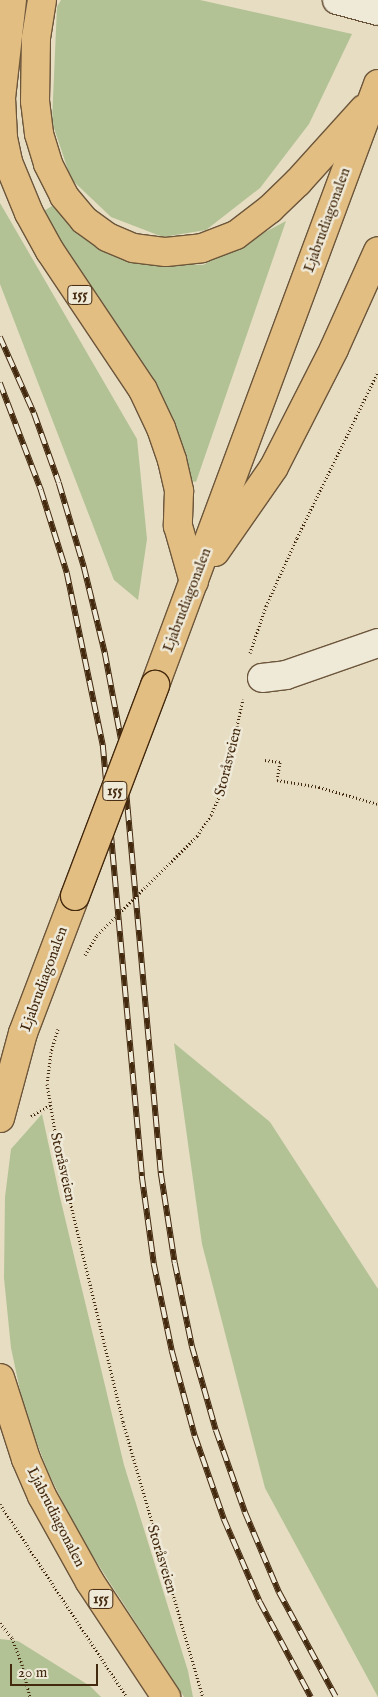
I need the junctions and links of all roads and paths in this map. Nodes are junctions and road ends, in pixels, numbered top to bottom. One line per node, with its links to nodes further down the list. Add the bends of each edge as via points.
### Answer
1 (12, 0): 8 (main road, 155, via 1,98 8,162 25,204 50,251 143,390 161,428 172,460 178,491 178,526)
2 (42, 0): 5 (main road, 155, via 36,38 35,101 39,134 48,164 64,196 84,220 107,237 134,248 166,252 202,248 236,235 298,182)
3 (344, 2): 4 (street)
4 (378, 11)
5 (375, 92): 8 (main road, Ljabrudiagonalen / 155)
6 (378, 251): 8 (main road, 155, via 334,349 274,467)
7 (378, 372): 10 (path, Storåsveien, via 279,576 255,633)
8 (194, 582): 15 (main road, Ljabrudiagonalen / 155, bridge, via 23,1033)
9 (378, 643): 10 (street, via 286,675)
10 (252, 675): 13 (path, Storåsveien, bridge, via 223,788 211,815 197,836 97,935)
11 (265, 760): 12 (path, via 280,762 277,780 319,787)
12 (378, 804)
13 (82, 964)
14 (58, 1026): 22 (path, Storåsveien, via 49,1060 48,1084 59,1155 123,1422)
15 (0, 1118)
16 (0, 1378): 21 (main road, Ljabrudiagonalen / 155, via 26,1459 51,1512 90,1582)
17 (0, 1504): 20 (path)
18 (0, 1624): 19 (path, via 12,1638)
19 (30, 1697)
20 (127, 1697)
21 (166, 1697)
22 (203, 1697)

